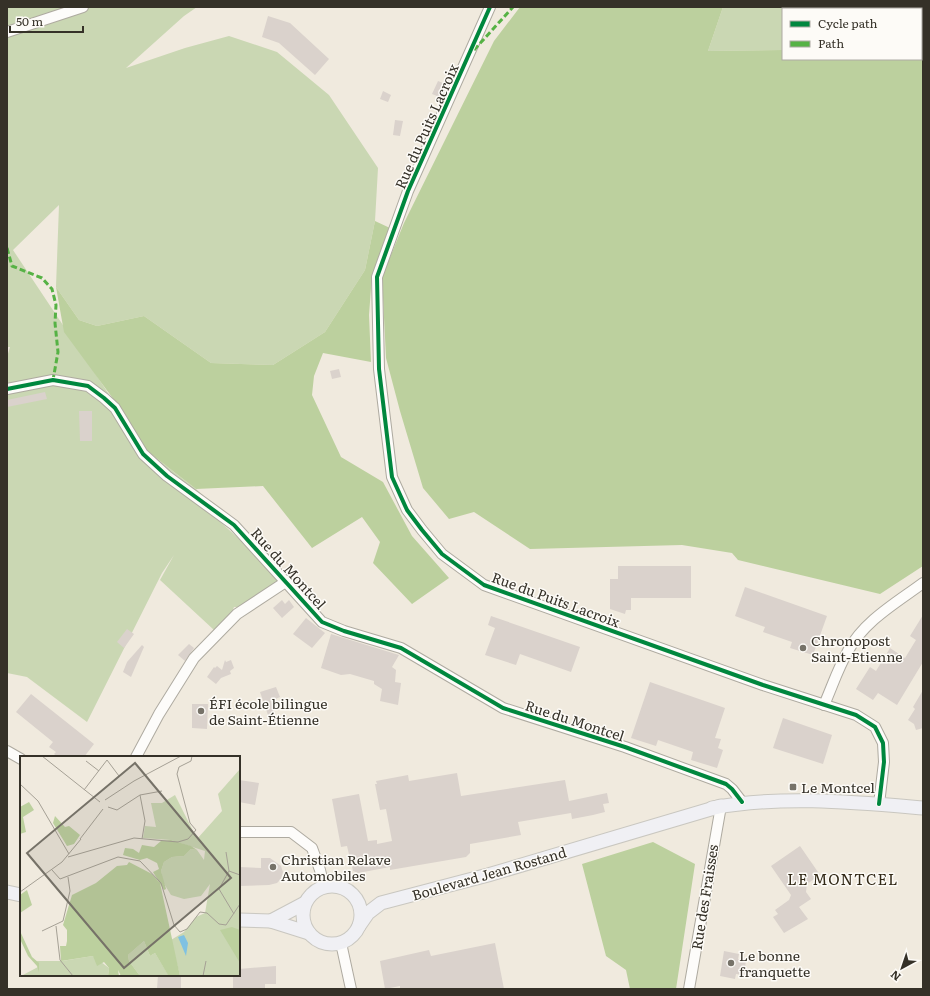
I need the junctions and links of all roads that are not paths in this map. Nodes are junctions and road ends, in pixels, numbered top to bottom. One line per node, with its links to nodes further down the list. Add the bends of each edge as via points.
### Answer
1 (83, 7): 3 (street)
2 (490, 7): 7 (street, Rue du Puits Lacroix, via 408,191 378,277 379,369 391,469 407,510 442,554 484,585)
3 (7, 32)
4 (7, 389): 5 (street, Rue du Montcel, via 53,380 88,386 115,408 142,454 167,476 234,525)
5 (286, 581): 9 (street, via 237,614 194,658); 11 (street, Rue du Montcel, via 322,622 344,632 401,648 503,708 625,746 726,784)
6 (923, 583): 7 (street, via 872,620 858,635 848,650)
7 (824, 705): 12 (street, Rue du Puits Lacroix, via 856,715 875,727 883,743 884,762)
8 (7, 751): 10 (street)
9 (137, 756)
10 (20, 758)
11 (742, 802): 12 (main road, Boulevard Jean Rostand, via 790,800); 13 (main road, Boulevard Jean Rostand)
12 (879, 804): 14 (main road, Boulevard Jean Rostand)
13 (721, 806): 21 (main road, Boulevard Jean Rostand, via 488,875); 28 (street, Rue des Fraisses)
14 (923, 808)
15 (240, 832): 16 (street, via 291,832 312,848)
16 (324, 887): 19 (main road, via 341,888); 20 (main road, via 310,896)
17 (7, 892): 18 (main road)
18 (20, 895)
19 (355, 898): 21 (main road); 24 (main road, via 360,911)
20 (305, 903): 23 (main road); 25 (main road, via 303,918)
21 (381, 903): 24 (main road, via 368,913)
22 (240, 920): 23 (main road)
23 (271, 921): 25 (main road)
24 (359, 926): 26 (main road)
25 (309, 933): 26 (main road, via 323,943)
26 (341, 943): 27 (street)
27 (351, 989)
28 (689, 989)

